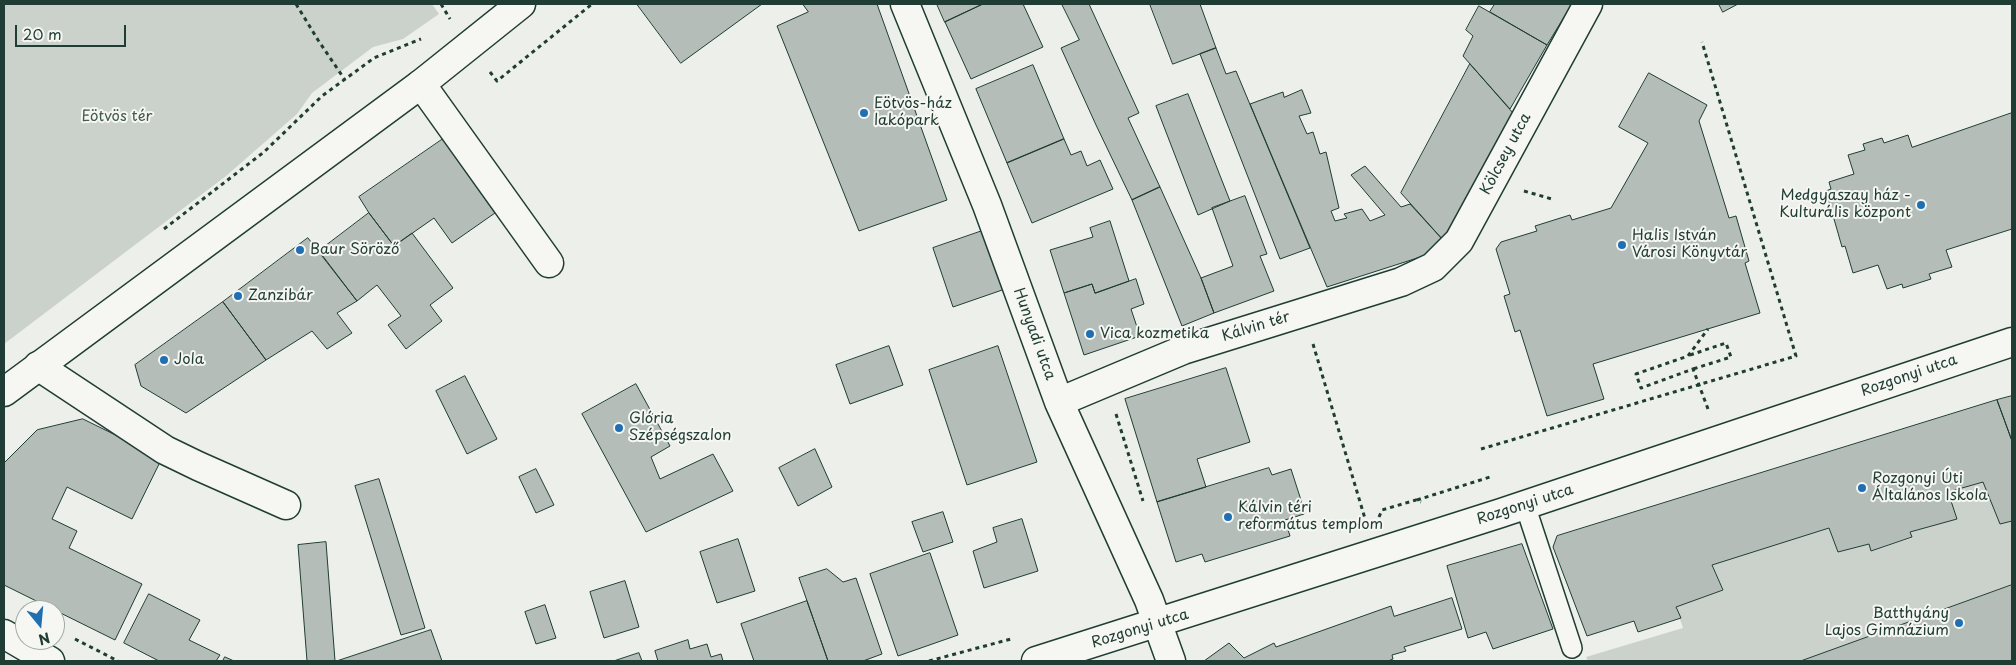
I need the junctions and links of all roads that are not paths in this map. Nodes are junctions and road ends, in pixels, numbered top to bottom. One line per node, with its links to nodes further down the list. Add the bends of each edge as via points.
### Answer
1 (521, 4): 4 (street)
2 (904, 4): 10 (street, Hunyadi utca, via 987,205)
3 (1588, 4): 6 (street, Kölcsey utca, via 1459,241 1433,267)
4 (421, 84): 5 (street); 8 (street)
5 (549, 263)
6 (1401, 282): 10 (street, Kálvin tér, via 1183,350)
7 (2011, 345): 11 (street, Rozgonyi utca)
8 (38, 366): 9 (street); 12 (street, via 165,450)
9 (7, 393)
10 (1059, 402): 13 (street, Hunyadi utca)
11 (1525, 505): 13 (street, Rozgonyi utca); 15 (lane)
12 (286, 506)
13 (1158, 623): 17 (street, Rozgonyi utca); 18 (street, Hunyadi utca)
14 (6, 637): 16 (street)
15 (1572, 648)
16 (50, 661)
17 (1036, 661)
18 (1171, 661)

